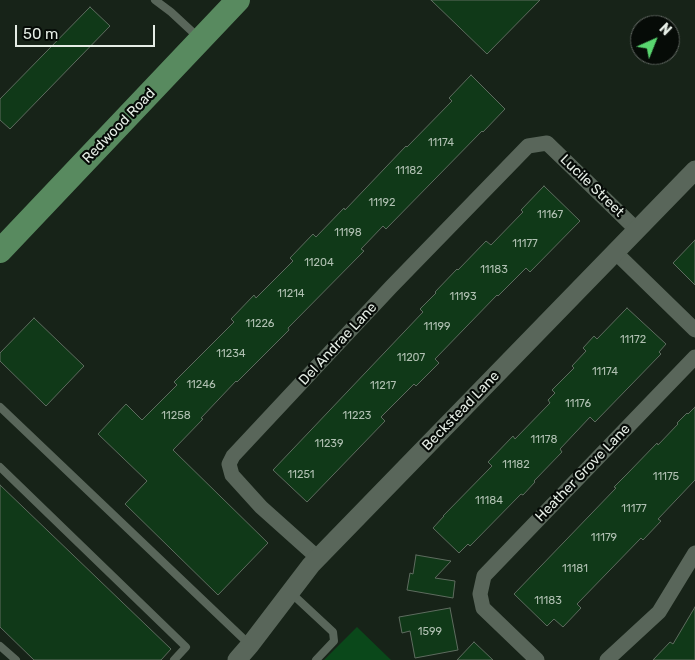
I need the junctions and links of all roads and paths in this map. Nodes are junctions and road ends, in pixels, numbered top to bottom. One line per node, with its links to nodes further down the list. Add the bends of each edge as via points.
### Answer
1 (155, 0): 3 (lane)
2 (238, 0): 3 (main road, Redwood Road)
3 (200, 40): 7 (main road, Redwood Road)
4 (547, 143): 6 (street, Lucile Street); 14 (street, Del Andrae Lane, via 528,146 233,456 230,464 232,475 261,507)
5 (695, 170): 6 (street, Beckstead Lane)
6 (637, 230): 8 (street, Beckstead Lane)
7 (0, 251)
8 (615, 252): 9 (street); 14 (street, Beckstead Lane)
9 (695, 330)
10 (695, 357): 22 (street, Heather Grove Lane, via 484,576 480,594 483,608)
11 (0, 407): 16 (lane)
12 (0, 467): 19 (lane, via 186,647)
13 (695, 552): 23 (street, via 659,612)
14 (318, 558): 15 (street, Beckstead Lane)
15 (290, 592): 16 (street, Beckstead Lane); 21 (lane, via 333,632 334,641)
16 (250, 645): 20 (street, Beckstead Lane)
17 (0, 646): 18 (lane)
18 (16, 660)
19 (174, 660)
20 (237, 660)
21 (316, 660)
22 (537, 660)
23 (608, 660)

